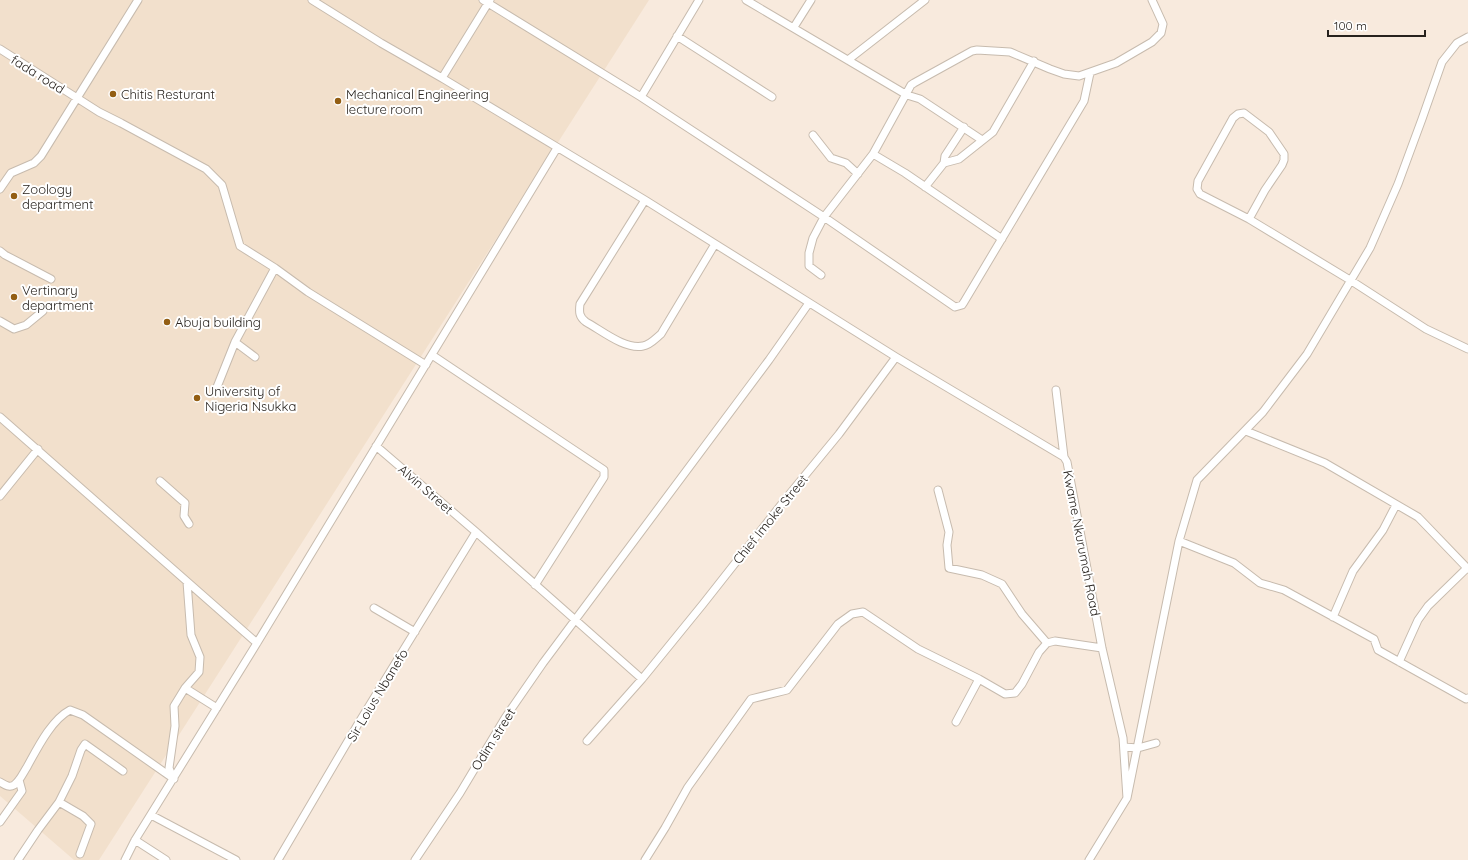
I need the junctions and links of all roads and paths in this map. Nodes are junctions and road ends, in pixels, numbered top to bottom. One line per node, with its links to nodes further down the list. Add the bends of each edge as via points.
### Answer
1 (138, 0): 20 (street)
2 (312, 0): 16 (street, Kwame Nkurumah Road)
3 (699, 0): 10 (street)
4 (746, 0): 9 (street)
5 (811, 0): 9 (street)
6 (925, 0): 13 (street)
7 (1152, 0): 15 (street, via 1163,24 1161,33 1152,42 1116,63)
8 (487, 1): 16 (street); 18 (street)
9 (794, 27): 13 (street)
10 (677, 36): 18 (street); 19 (street)
11 (1468, 38): 39 (street, via 1457,44 1442,62 1395,191 1370,248)
12 (0, 49): 20 (street, fada road)
13 (848, 60): 17 (street)
14 (1034, 61): 15 (street, via 1064,74 1079,76); 17 (street, via 1010,52 972,51 914,83); 23 (street, via 998,125)
15 (1090, 73): 33 (street, via 1084,101)
16 (442, 78): 24 (street, Kwame Nkurumah Road)
17 (907, 95): 21 (street, via 920,99); 25 (street)
18 (640, 97): 31 (street)
19 (772, 97)
20 (77, 98): 29 (street, via 41,156 34,163 11,173); 36 (street, fada road, via 98,112 206,169 222,185 240,246)
21 (964, 127): 23 (street); 26 (street, via 945,156)
22 (813, 135): 27 (street, via 831,158 846,163)
23 (982, 140): 26 (street, via 959,159)
24 (557, 148): 30 (street, Kwame Nkurumah Road); 45 (street)
25 (873, 154): 27 (street); 28 (street)
26 (944, 163): 28 (street)
27 (858, 174): 31 (street)
28 (925, 187): 33 (street)
29 (0, 189)
30 (645, 200): 34 (street, Kwame Nkurumah Road); 34 (street, via 580,304 579,312 586,322 629,346 644,346 653,341 661,334)
31 (824, 217): 33 (street, via 955,307 962,305); 37 (street, via 813,238 809,253 809,266)
32 (1250, 220): 32 (street, via 1200,194 1197,189 1198,181 1233,118 1238,114 1244,114 1268,132 1284,154 1282,165 1265,190); 39 (street)
33 (1002, 239)
34 (715, 244): 40 (street, Kwame Nkurumah Road)
35 (0, 250): 38 (street, via 5,256)
36 (275, 268): 43 (street); 48 (street, fada road, via 308,292)
37 (821, 275)
38 (51, 279)
39 (1350, 280): 44 (street, via 1426,329); 52 (street, via 1307,354)
40 (809, 303): 47 (street, Kwame Nkurumah Road); 68 (street, Odim street, via 770,360)
41 (43, 311): 42 (street, via 26,325 14,329)
42 (0, 321)
43 (235, 342): 46 (street); 49 (street)
44 (1468, 349)
45 (432, 355): 48 (street); 65 (street, via 604,470 604,477)
46 (255, 357)
47 (896, 357): 55 (street, Kwame Nkurumah Road); 74 (street, Chief Imoke Street, via 839,434)
48 (426, 364): 53 (street)
49 (217, 387)
50 (1056, 390): 55 (street)
51 (0, 417): 54 (street)
52 (1246, 431): 59 (street, via 1325,463); 62 (street, via 1197,480)
53 (376, 446): 61 (street, Alvin Street); 70 (street)
54 (38, 449): 58 (street); 64 (street)
55 (1064, 457): 72 (street, Kwame Nkurumah Road)
56 (160, 481): 60 (street, via 185,503 184,516)
57 (938, 490): 71 (street, via 949,532 948,568 982,575 1002,584 1022,614)
58 (0, 496)
59 (1396, 504): 63 (street, via 1418,517); 67 (street, via 1383,530 1353,571)
60 (189, 524)
61 (476, 532): 65 (street, Alvin Street); 69 (street, Sir Loius Nbanefo)
62 (1180, 541): 67 (street, via 1234,563 1260,583 1284,590); 83 (street)
63 (1468, 569): 73 (street, via 1428,606 1418,620)
64 (187, 582): 70 (street); 76 (street, via 191,635 200,657 199,672)
65 (535, 585): 68 (street, Alvin Street)
66 (374, 608): 69 (street)
67 (1333, 616): 73 (street, via 1374,639 1378,650)
68 (574, 620): 74 (street, Alvin Street); 99 (street, Odim street, via 505,718 460,793)
69 (415, 632): 98 (street, Sir Loius Nbanefo)
70 (257, 643): 78 (street)
71 (1047, 643): 72 (street, via 1055,641); 75 (street, via 1015,693 1004,694)
72 (1102, 648): 82 (street, Kwame Nkurumah Road)
73 (1399, 662): 77 (street)
74 (642, 679): 80 (street, Chief Imoke Street)
75 (979, 679): 79 (street); 100 (street, via 918,649 864,612 852,614 838,624 786,690 751,699 688,787)
76 (185, 688): 78 (street); 85 (street, via 174,706 175,726 169,768)
77 (1468, 698)
78 (217, 708): 85 (street)
79 (956, 722)
80 (586, 741)
81 (1156, 743): 83 (street)
82 (1124, 747): 83 (street); 88 (street, Kwame Nkurumah Road)
83 (1138, 748): 88 (street)
84 (123, 771): 89 (street, via 85,744)
85 (174, 779): 86 (street, via 83,715 70,710 63,714 42,740); 90 (street)
86 (19, 780): 87 (street, via 13,786 7,787); 91 (street, via 22,791)
87 (0, 782)
88 (1127, 798): 101 (street)
89 (59, 802): 93 (street, via 83,816 91,824); 94 (street)
90 (151, 815): 92 (street); 97 (street)
91 (0, 822)
92 (135, 840): 95 (street); 96 (street)
93 (80, 854)
94 (18, 860)
95 (125, 860)
96 (166, 860)
97 (236, 860)
98 (278, 860)
99 (415, 860)
100 (645, 860)
101 (1089, 860)

